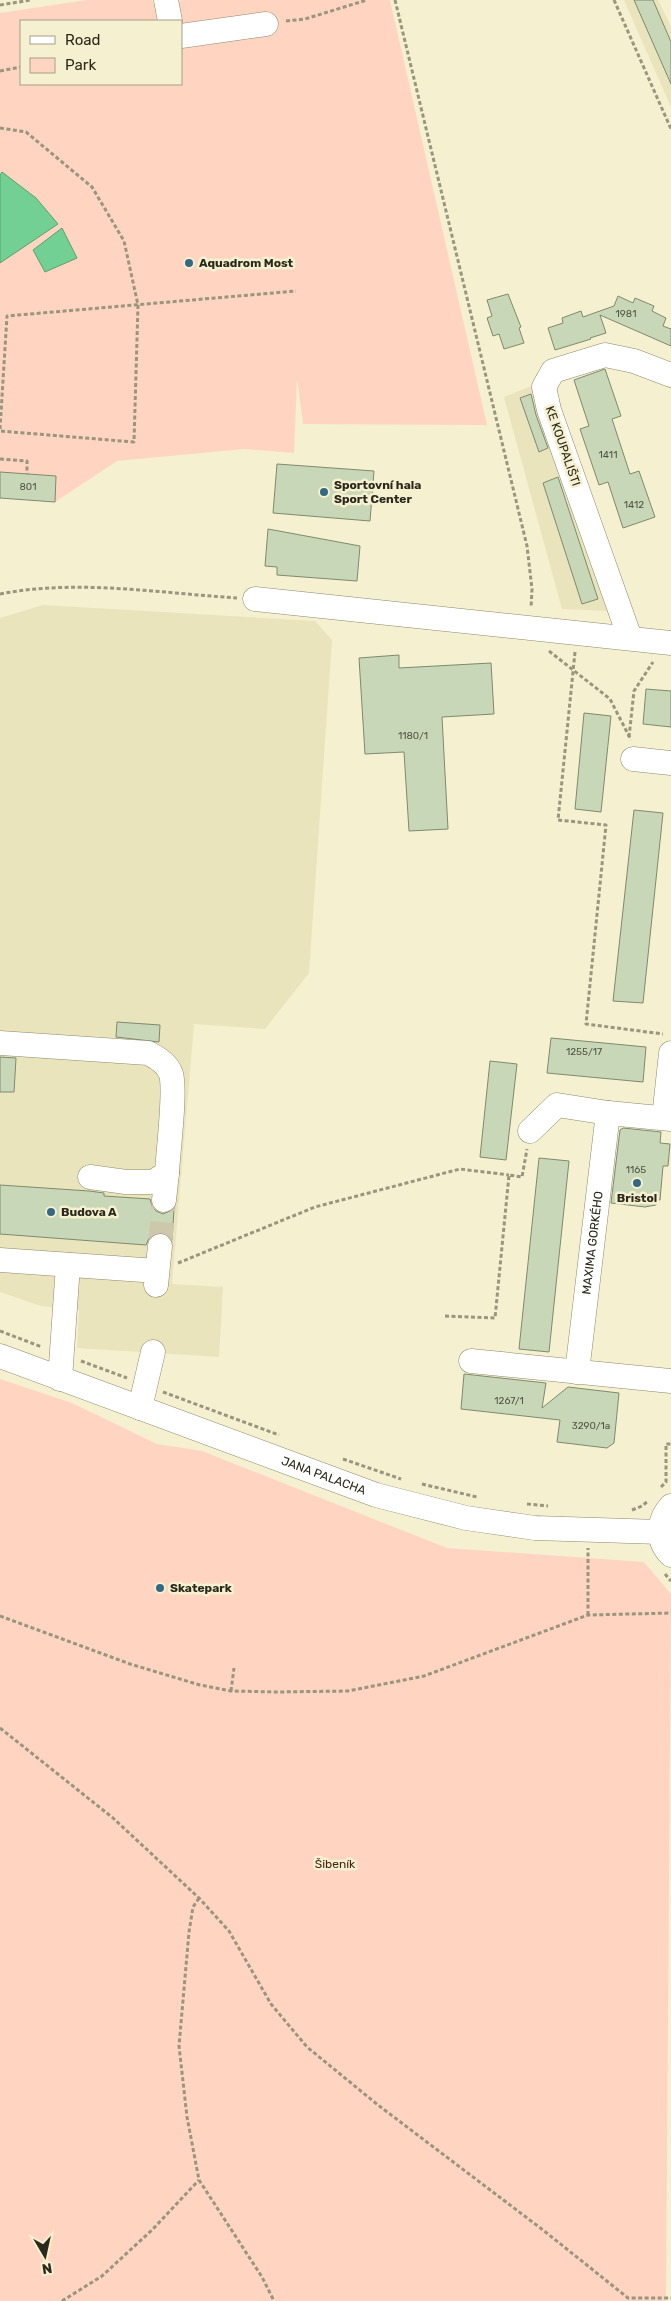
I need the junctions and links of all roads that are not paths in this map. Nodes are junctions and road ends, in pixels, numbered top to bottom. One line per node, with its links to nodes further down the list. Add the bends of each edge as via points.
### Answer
1 (166, 0): 2 (street)
2 (170, 20)
3 (266, 24): 4 (street)
4 (182, 36)
5 (671, 375): 7 (street, KE KOUPALIŠTI, via 634,361 604,355 553,371 544,387)
6 (255, 599): 7 (street)
7 (630, 638): 8 (street)
8 (668, 642)
9 (634, 752): 10 (street)
10 (671, 763)
11 (0, 1043): 16 (street, via 148,1054 159,1059 171,1074)
12 (671, 1053): 14 (street)
13 (608, 1113): 14 (street); 15 (street, via 557,1105); 25 (street, MAXIMA GORKÉHO)
14 (668, 1119)
15 (530, 1131)
16 (167, 1173): 17 (street, via 153,1182); 18 (street)
17 (90, 1177)
18 (164, 1200)
19 (0, 1260): 20 (street)
20 (68, 1265): 21 (street); 26 (street)
21 (161, 1267)
22 (153, 1352): 28 (street)
23 (0, 1356): 26 (street, JANA PALACHA)
24 (471, 1362): 25 (street)
25 (578, 1372): 27 (street)
26 (60, 1379): 28 (street, JANA PALACHA)
27 (671, 1381)
28 (140, 1408): 30 (street, JANA PALACHA, via 376,1495 466,1518 535,1528)
29 (659, 1500): 30 (street)
30 (660, 1532): 31 (street, via 662,1542)
31 (671, 1555)

